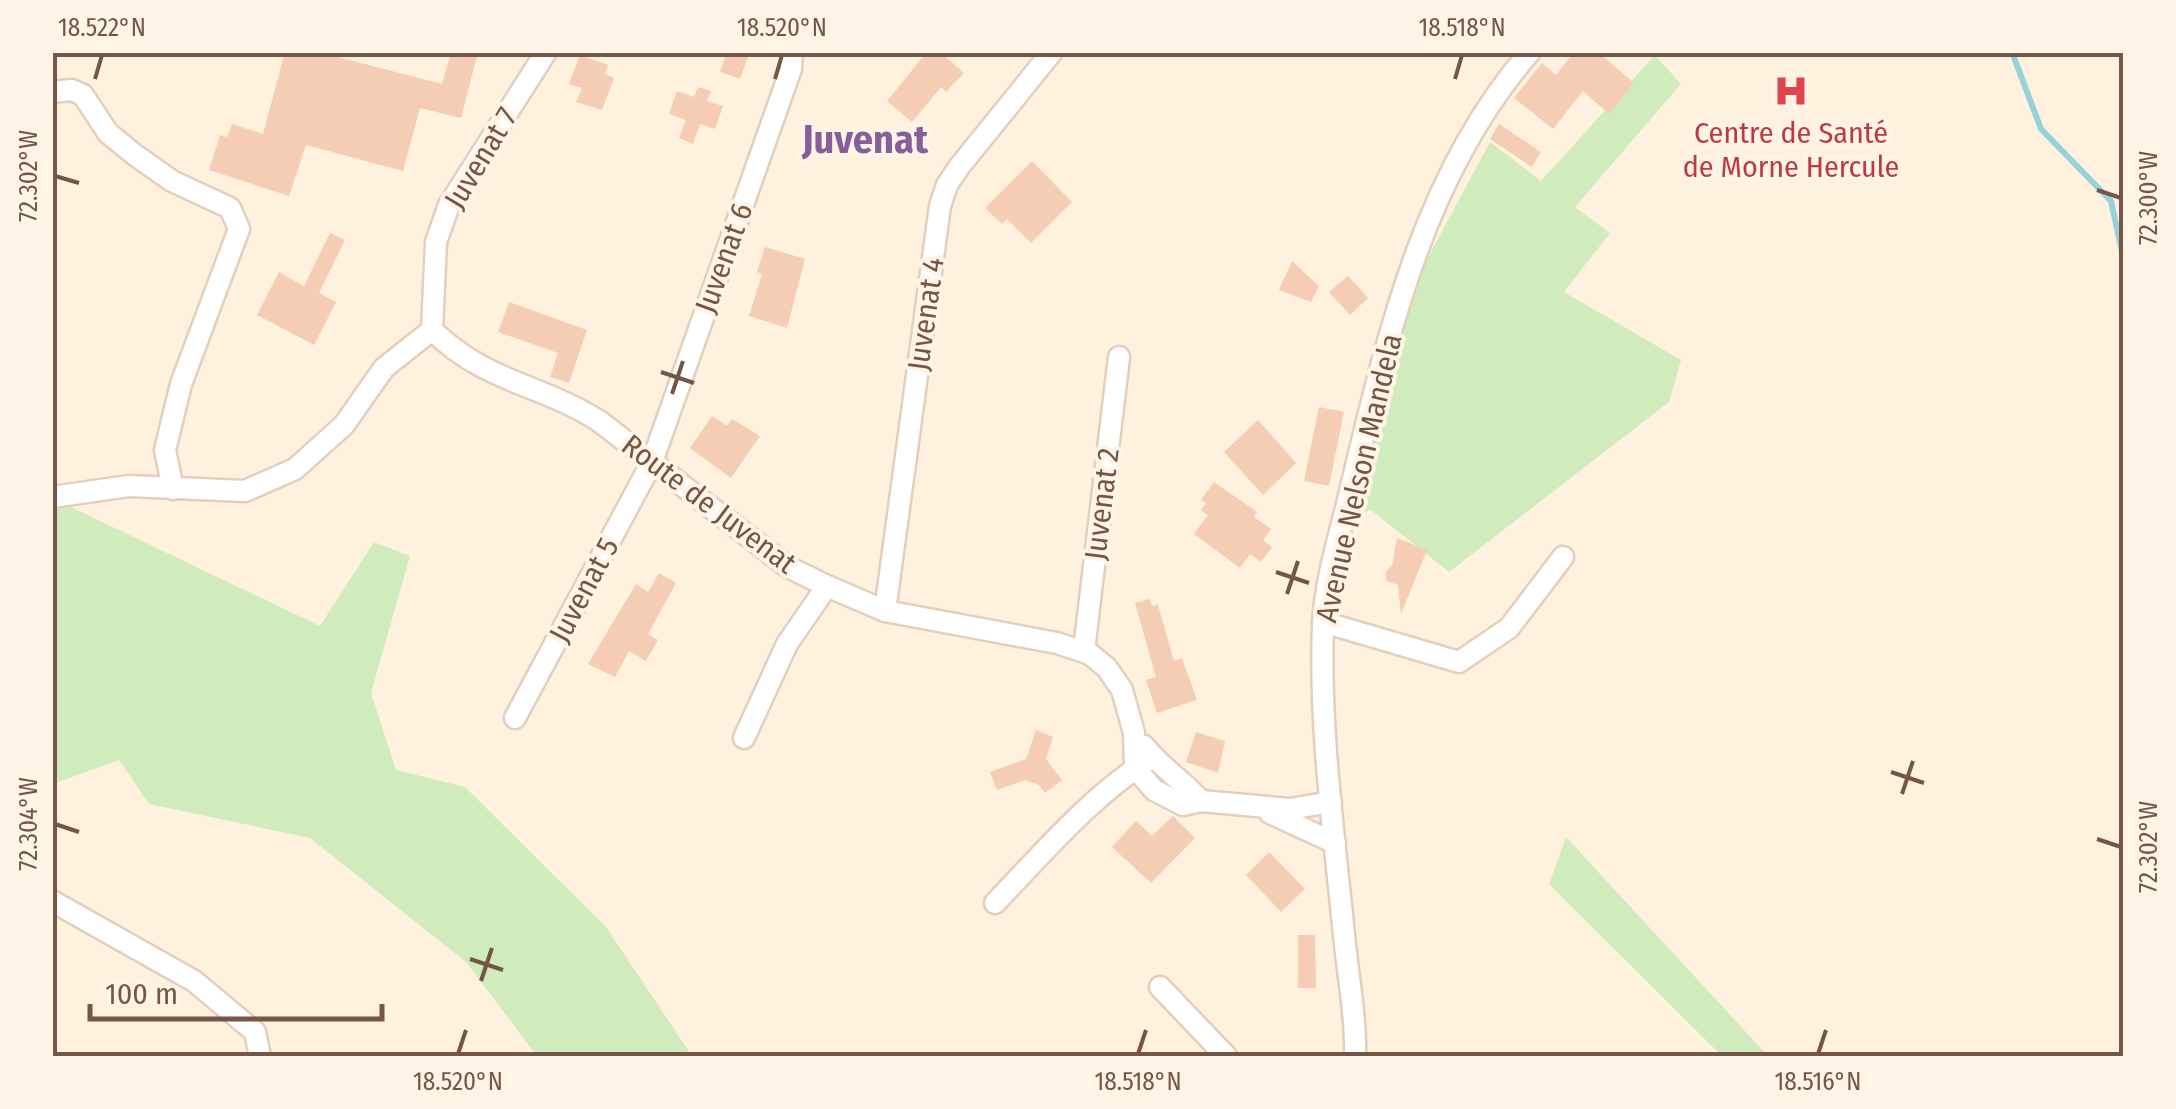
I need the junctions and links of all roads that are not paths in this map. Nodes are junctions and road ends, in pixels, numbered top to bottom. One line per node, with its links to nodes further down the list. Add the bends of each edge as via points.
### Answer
1 (546, 52): 6 (street, Juvenat 7, via 449,205 436,242)
2 (792, 52): 8 (street, Juvenat 6, via 792,69)
3 (1052, 52): 13 (street, Juvenat 4, via 960,167 940,206)
4 (1530, 52): 14 (street, Avenue Nelson Mandela, via 1440,193 1411,270 1377,374)
5 (52, 92): 9 (street, via 82,95 108,132 172,181 230,208 239,229 181,384 165,450)
6 (432, 330): 8 (street, Route de Juvenat, via 472,364 570,402); 9 (street, via 384,368 344,425 295,469 245,491)
7 (1119, 357): 15 (street, Juvenat 2)
8 (652, 462): 12 (street, Route de Juvenat, via 788,567); 16 (street, Juvenat 5)
9 (172, 489): 10 (street, via 129,486)
10 (52, 497)
11 (1563, 557): 14 (street, via 1509,628 1459,662)
12 (826, 586): 13 (street, Route de Juvenat); 17 (street, via 787,644)
13 (886, 611): 15 (street, Route de Juvenat)
14 (1323, 622): 19 (street, Avenue Nelson Mandela)
15 (1084, 650): 18 (street, via 1122,690)
16 (515, 718)
17 (744, 738)
18 (1144, 762): 20 (street, via 1200,801); 23 (street)
19 (1330, 802): 20 (street); 21 (street, Avenue Nelson Mandela)
20 (1259, 808): 21 (street)
21 (1334, 843): 27 (street, Avenue Nelson Mandela)
22 (52, 902): 25 (street, via 194,981 255,1032)
23 (995, 903)
24 (1160, 987): 26 (street)
25 (260, 1056)
26 (1226, 1056)
27 (1355, 1056)

